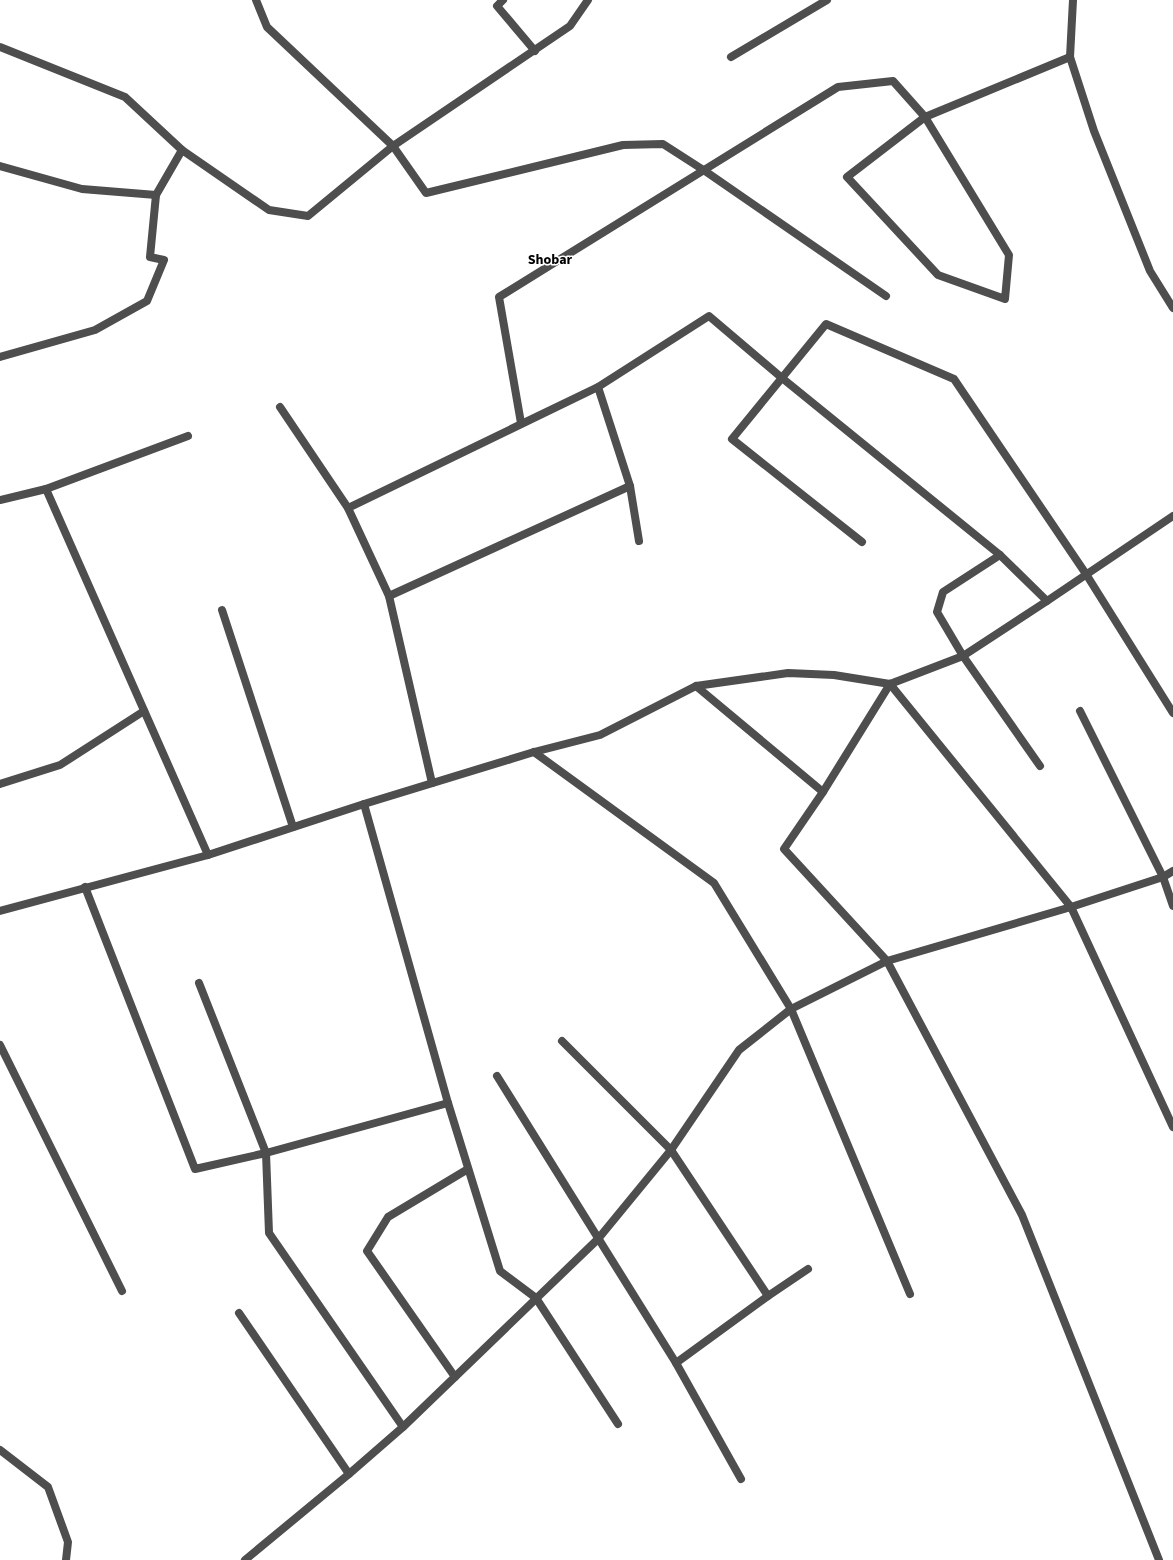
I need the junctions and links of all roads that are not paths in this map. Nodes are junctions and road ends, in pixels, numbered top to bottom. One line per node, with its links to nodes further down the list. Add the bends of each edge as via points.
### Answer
1 (256, 0): 11 (street, via 267,27)
2 (503, 0): 7 (street, via 497,6)
3 (588, 0): 7 (street, via 570,26)
4 (827, 0): 9 (street)
5 (1073, 0): 8 (street)
6 (0, 46): 12 (street, via 126,97)
7 (535, 51): 11 (street)
8 (1070, 57): 10 (street); 17 (street, via 1094,131 1150,271)
9 (731, 58)
10 (925, 117): 10 (street, via 847,177 938,275 1005,299 1008,254); 14 (street, via 893,81 838,87)
11 (393, 146): 12 (street, via 308,216 269,210); 14 (street, via 426,193 623,145 663,144)
12 (182, 150): 15 (street)
13 (0, 166): 15 (street, via 82,189)
14 (704, 171): 16 (street); 22 (street, via 500,297)
15 (156, 195): 18 (street, via 150,257 164,260 147,301 95,330)
16 (886, 296)
17 (1173, 308)
18 (0, 357)
19 (782, 378): 20 (street, via 709,316); 30 (street, via 732,439); 31 (street); 32 (street, via 826,324 954,379)
20 (598, 387): 22 (street); 24 (street)
21 (280, 407): 27 (street)
22 (522, 423): 27 (street)
23 (188, 436): 25 (street)
24 (630, 486): 29 (street); 33 (street)
25 (46, 488): 26 (street); 39 (street)
26 (0, 500)
27 (348, 508): 33 (street)
28 (1173, 516): 32 (street)
29 (639, 541)
30 (862, 542)
31 (1000, 555): 34 (street); 36 (street, via 943,592 937,612)
32 (1086, 574): 34 (street); 41 (street)
33 (389, 596): 44 (street)
34 (1047, 601): 36 (street)
35 (222, 610): 48 (street)
36 (963, 656): 37 (street); 43 (street)
37 (890, 684): 38 (street, via 834,674 788,673); 46 (street); 53 (street)
38 (696, 686): 42 (street, via 600,735); 46 (street)
39 (144, 711): 45 (street, via 60,765); 49 (street)
40 (1080, 711): 51 (street)
41 (1173, 712)
42 (534, 752): 44 (street); 58 (street, via 714,883)
43 (1040, 766)
44 (432, 783): 47 (street)
45 (0, 784)
46 (823, 792): 56 (street, via 784,849)
47 (364, 804): 48 (street); 62 (street)
48 (293, 827): 49 (street)
49 (208, 855): 52 (street)
50 (1173, 871): 51 (street)
51 (1163, 877): 53 (street); 54 (street)
52 (85, 887): 55 (street); 65 (street, via 195,1169)
53 (1071, 906): 56 (street); 63 (street)
54 (1173, 906)
55 (0, 911)
56 (887, 961): 58 (street); 83 (street, via 1022,1215)
57 (199, 984): 65 (street)
58 (791, 1009): 64 (street, via 739,1050); 70 (street)
59 (562, 1041): 64 (street)
60 (0, 1045): 69 (street)
61 (497, 1076): 67 (street)
62 (448, 1103): 65 (street); 66 (street)
63 (1173, 1127)
64 (671, 1150): 67 (street); 71 (street)
65 (266, 1153): 77 (street, via 269,1233)
66 (468, 1169): 72 (street, via 500,1271); 75 (street, via 388,1217 367,1252)
67 (598, 1239): 72 (street); 74 (street)
68 (808, 1269): 71 (street)
69 (122, 1291)
70 (910, 1294)
71 (768, 1296): 74 (street)
72 (536, 1298): 75 (street); 76 (street)
73 (239, 1313): 79 (street)
74 (676, 1362): 80 (street)
75 (455, 1377): 77 (street)
76 (618, 1424)
77 (403, 1427): 79 (street)
78 (0, 1450): 81 (street, via 48,1487 68,1542)
79 (349, 1474): 82 (street)
80 (741, 1479)
81 (66, 1560)
82 (245, 1560)
83 (1159, 1560)

